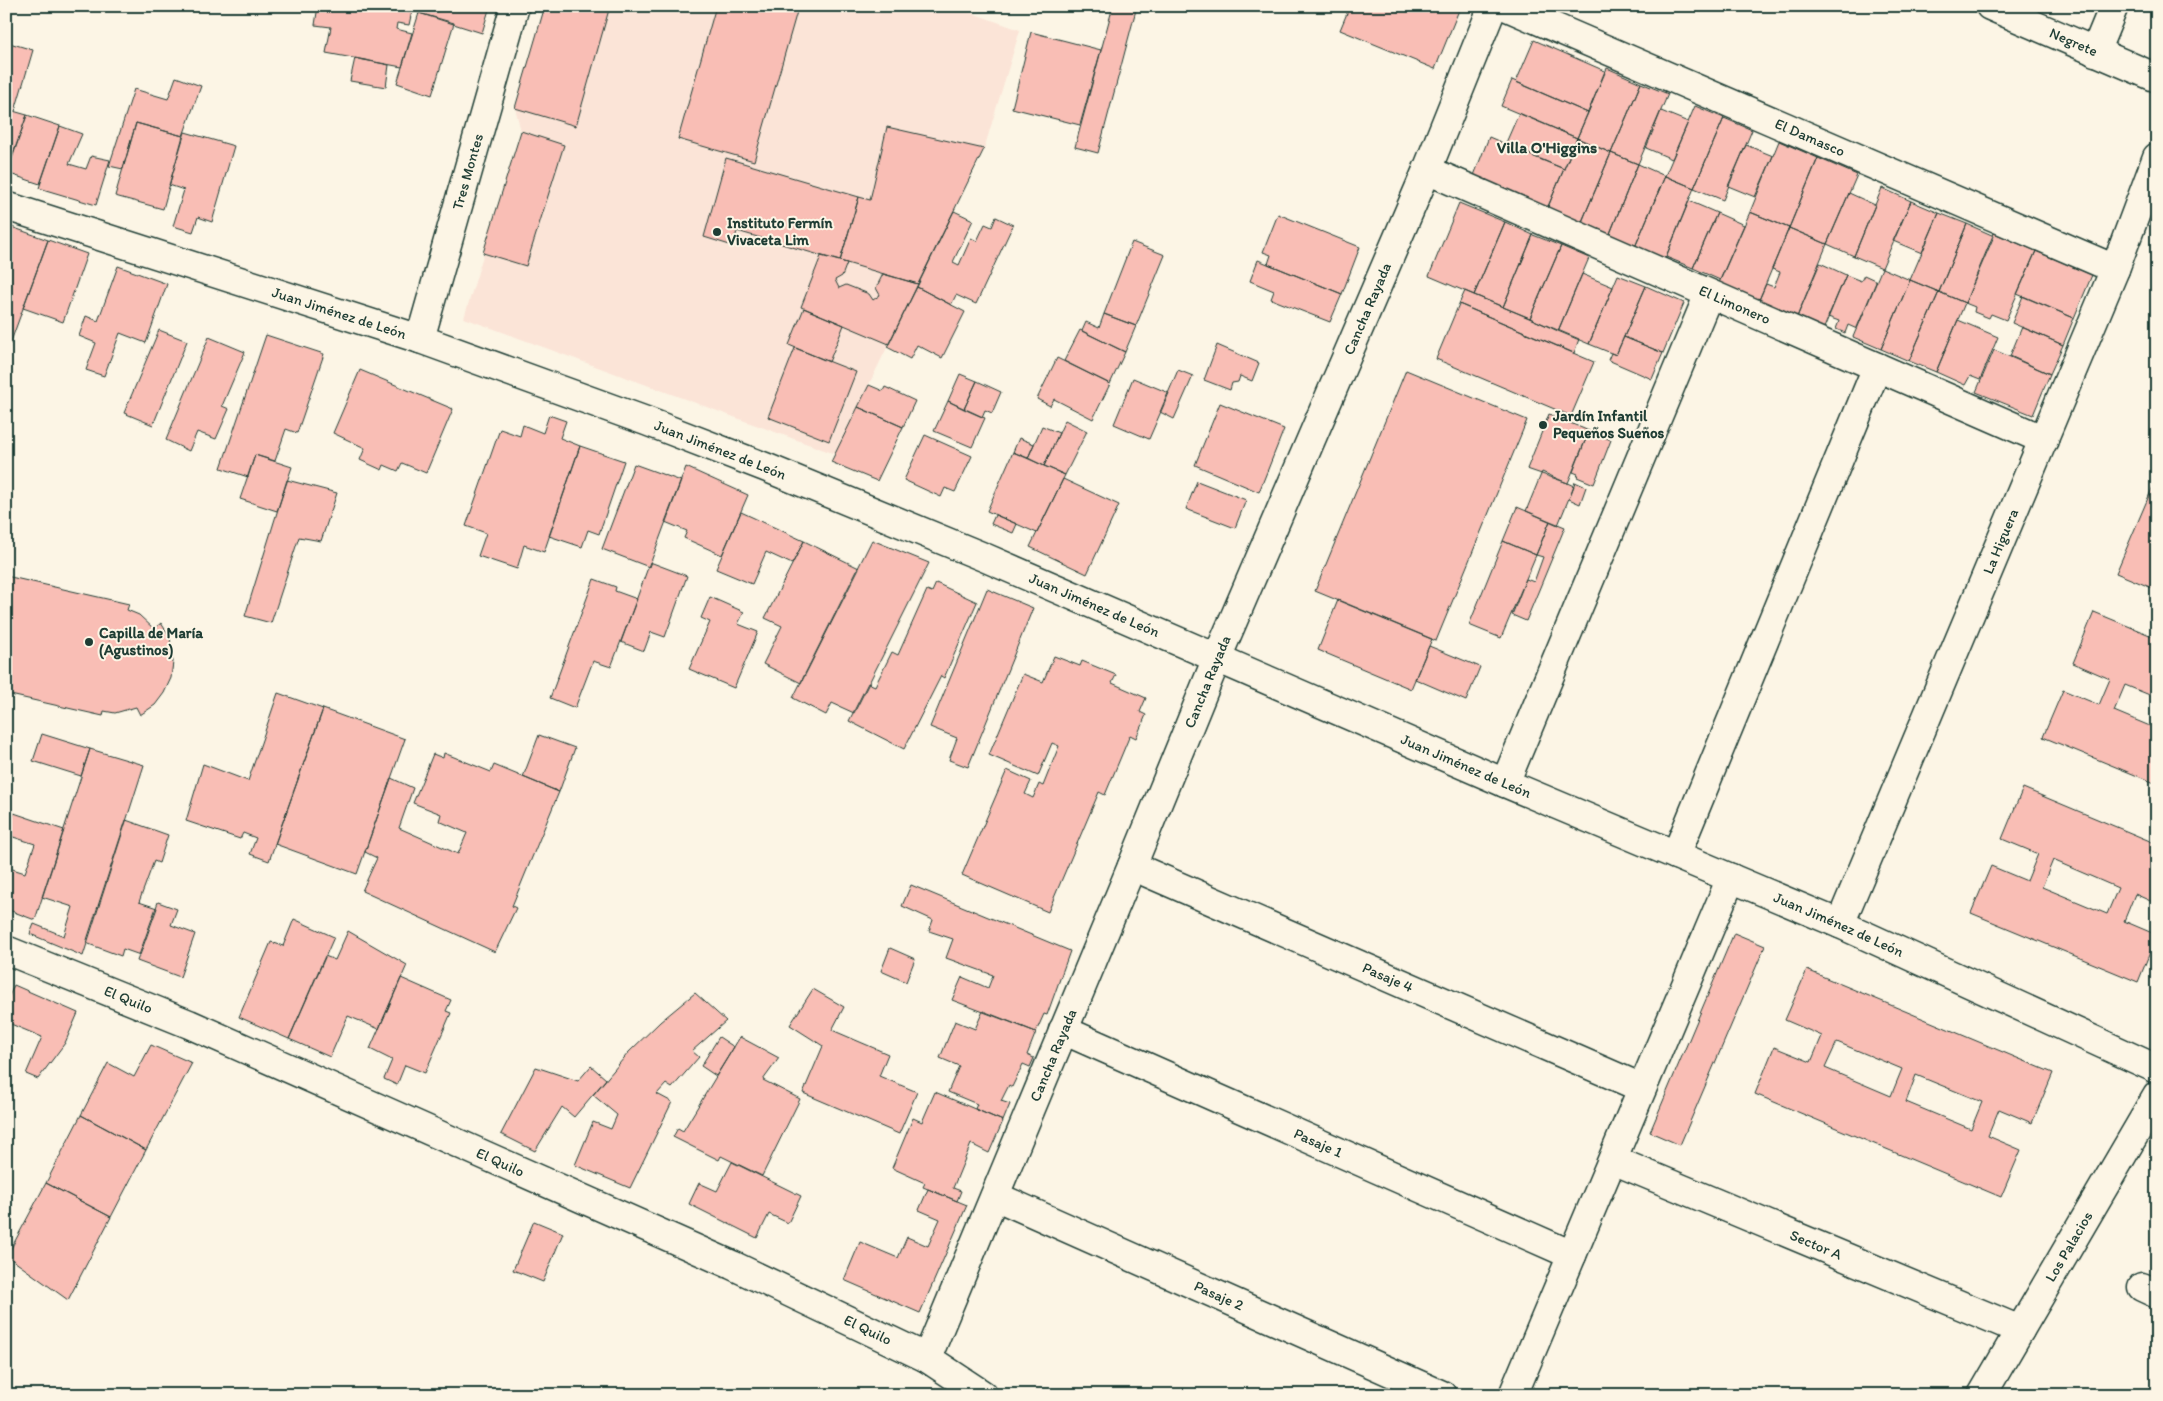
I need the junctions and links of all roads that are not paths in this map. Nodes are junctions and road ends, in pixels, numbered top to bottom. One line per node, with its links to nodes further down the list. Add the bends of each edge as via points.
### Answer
1 (515, 6): 13 (street, Tres Montes)
2 (1493, 6): 9 (street, Cancha Rayada)
3 (1505, 6): 11 (street, El Damasco)
4 (1990, 6): 6 (street, Negrete)
5 (2114, 6): 6 (street)
6 (2095, 52): 7 (street, Negrete)
7 (2157, 78)
8 (2157, 157): 11 (street, La Higuera)
9 (1427, 170): 12 (street, El Limonero); 16 (street, Cancha Rayada)
10 (6, 206): 13 (street, Juan Jiménez de León)
11 (2115, 269): 15 (street, La Higuera)
12 (1709, 294): 14 (street, El Limonero); 17 (street)
13 (420, 339): 16 (street, Juan Jiménez de León, via 765,467)
14 (1876, 367): 15 (street, El Limonero); 18 (street)
15 (2044, 440): 21 (street, La Higuera)
16 (1216, 658): 17 (street, Juan Jiménez de León); 19 (street, Cancha Rayada)
17 (1505, 782): 18 (street, Juan Jiménez de León)
18 (1676, 855): 20 (street, Juan Jiménez de León)
19 (1132, 866): 23 (street, Cancha Rayada); 25 (street, Pasaje 4)
20 (1731, 878): 21 (street, Juan Jiménez de León); 25 (street)
21 (1840, 924): 24 (street, Juan Jiménez de León)
22 (6, 950): 31 (street, El Quilo, via 189,1024 678,1240)
23 (1063, 1030): 28 (street, Cancha Rayada); 29 (street, Pasaje 1)
24 (2157, 1069)
25 (1642, 1088): 27 (street)
26 (2157, 1096): 30 (street, Los Palacios)
27 (1612, 1160): 29 (street); 30 (street, Sector A)
28 (996, 1196): 31 (street, Cancha Rayada); 34 (street, Pasaje 2)
29 (1572, 1255): 32 (street)
30 (2020, 1330): 35 (street, Los Palacios)
31 (927, 1358): 33 (street, El Quilo)
32 (1517, 1394)
33 (983, 1395)
34 (1442, 1395)
35 (1982, 1395)

